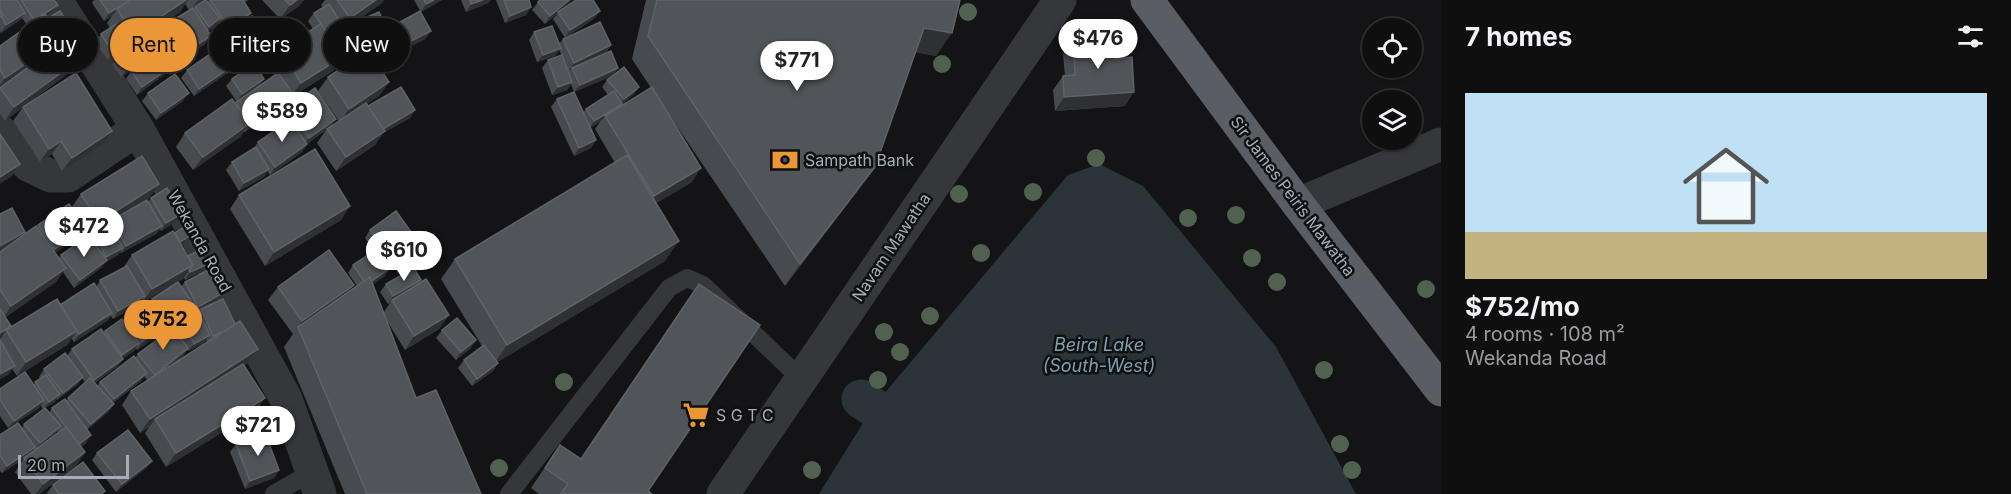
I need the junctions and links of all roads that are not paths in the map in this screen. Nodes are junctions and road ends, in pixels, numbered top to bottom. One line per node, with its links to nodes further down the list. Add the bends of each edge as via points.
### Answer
1 (56, 0): 4 (street, Wekanda Road)
2 (1060, 0): 8 (street, Navam Mawatha)
3 (1147, 0): 7 (highway, Sir James Peiris Mawatha)
4 (138, 129): 5 (street, via 68,176 51,176 28,165); 10 (street, Wekanda Road, via 286,399)
5 (0, 131)
6 (1441, 144): 7 (street)
7 (1298, 204): 9 (highway, Sir James Peiris Mawatha)
8 (801, 380): 12 (lane, via 703,285 687,278 669,288); 13 (street, Navam Mawatha)
9 (1441, 390)
10 (316, 483): 11 (lane)
11 (274, 494)
12 (509, 494)
13 (723, 494)

